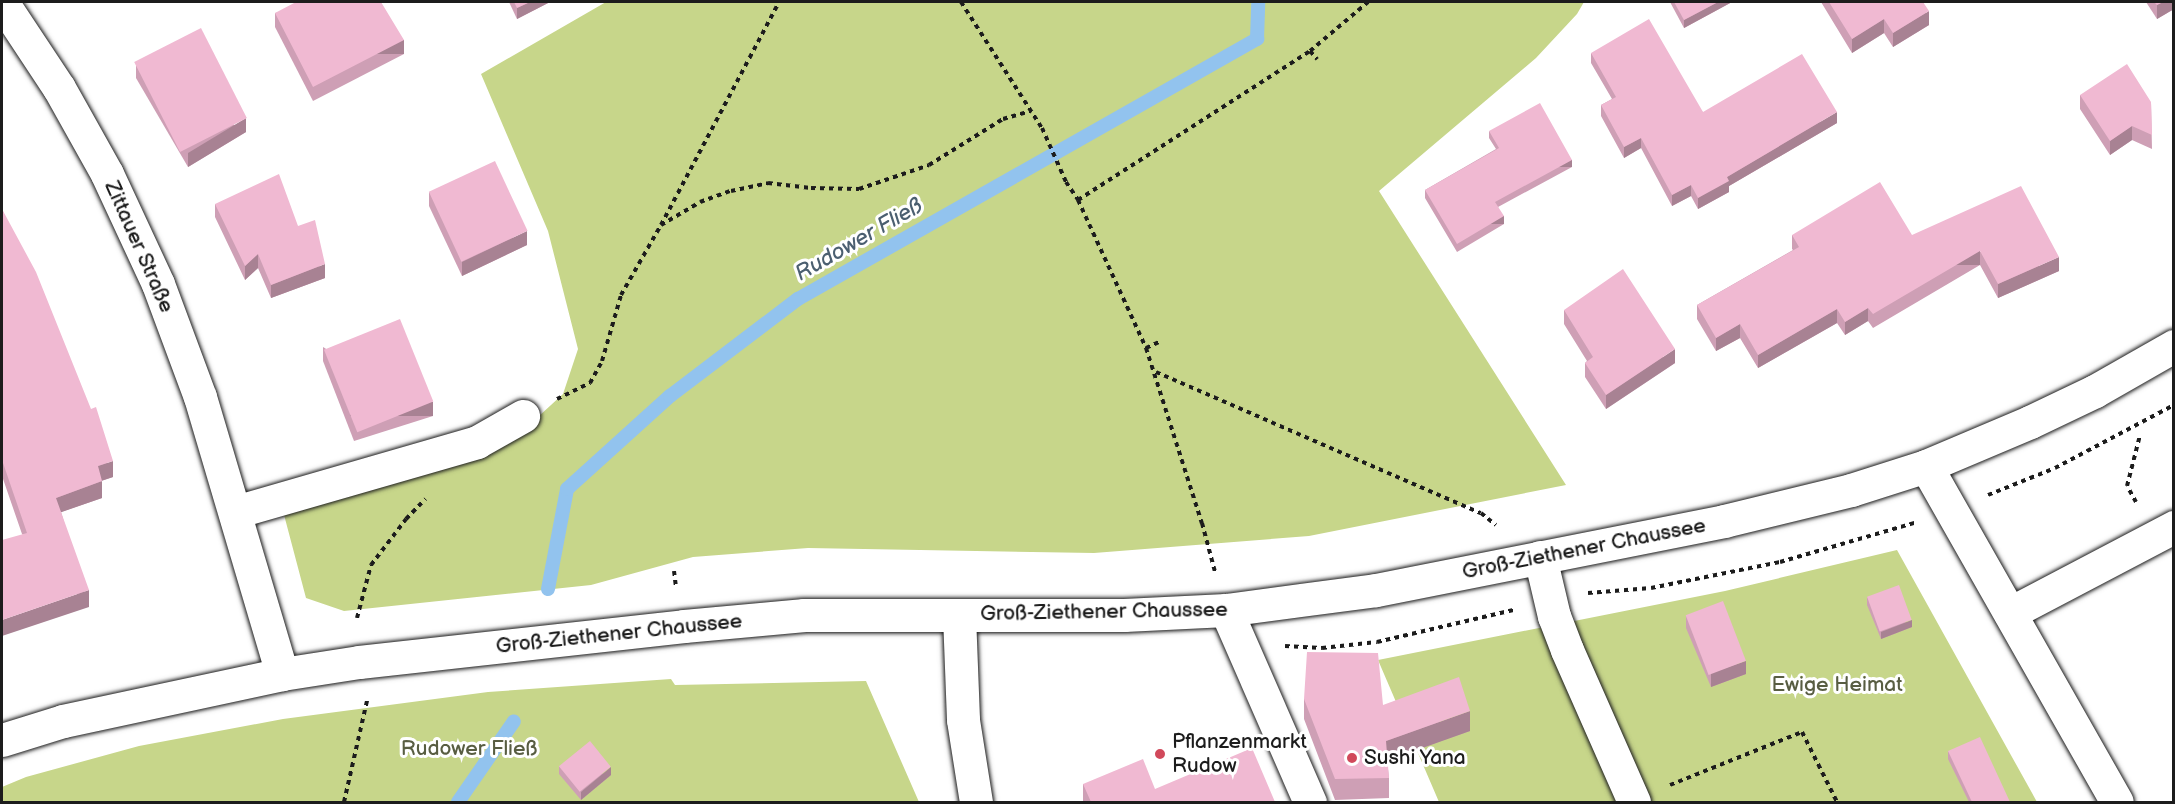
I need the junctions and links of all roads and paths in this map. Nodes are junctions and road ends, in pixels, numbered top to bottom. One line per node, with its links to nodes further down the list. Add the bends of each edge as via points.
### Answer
1 (2, 2): 17 (street, Zittauer Straße, via 59,88 107,174 158,284 200,396)
2 (779, 2): 9 (path)
3 (961, 2): 7 (path)
4 (1368, 2): 5 (path)
5 (1310, 51): 6 (path); 8 (path)
6 (1317, 59)
7 (1031, 111): 8 (path); 9 (path, via 1003,119 930,165 859,189 768,183 700,202)
8 (1078, 200): 12 (path)
9 (661, 225): 14 (path, via 621,296 602,361 590,383)
10 (1161, 341): 12 (path)
11 (2174, 346): 16 (street, Groß-Ziethener Chaussee, via 2095,391)
12 (1146, 348): 13 (path)
13 (1155, 371): 20 (path, via 1480,513 1502,529); 22 (path)
14 (523, 416): 17 (street, via 477,442)
15 (2140, 435): 19 (path, via 2127,486)
16 (1926, 466): 21 (street, Groß-Ziethener Chaussee, via 1756,514); 23 (street)
17 (235, 512): 26 (street, Zittauer Straße)
18 (406, 519): 25 (path, via 371,566)
19 (2165, 531): 23 (street)
20 (1495, 532)
21 (1540, 557): 22 (street, Groß-Ziethener Chaussee, via 1366,592); 29 (street, via 1554,616)
22 (1226, 610): 24 (street, Groß-Ziethener Chaussee, via 1124,615); 32 (street)
23 (2010, 613): 34 (street)
24 (959, 615): 26 (street, Groß-Ziethener Chaussee, via 804,615 359,662); 31 (street, via 963,720)
25 (357, 618)
26 (282, 674): 28 (street, Groß-Ziethener Chaussee, via 63,721)
27 (366, 697): 30 (path)
28 (2, 740)
29 (1633, 801): 33 (path, via 1802,732)
30 (344, 802)
31 (976, 802)
32 (1310, 802)
33 (1837, 802)
34 (2117, 802)

